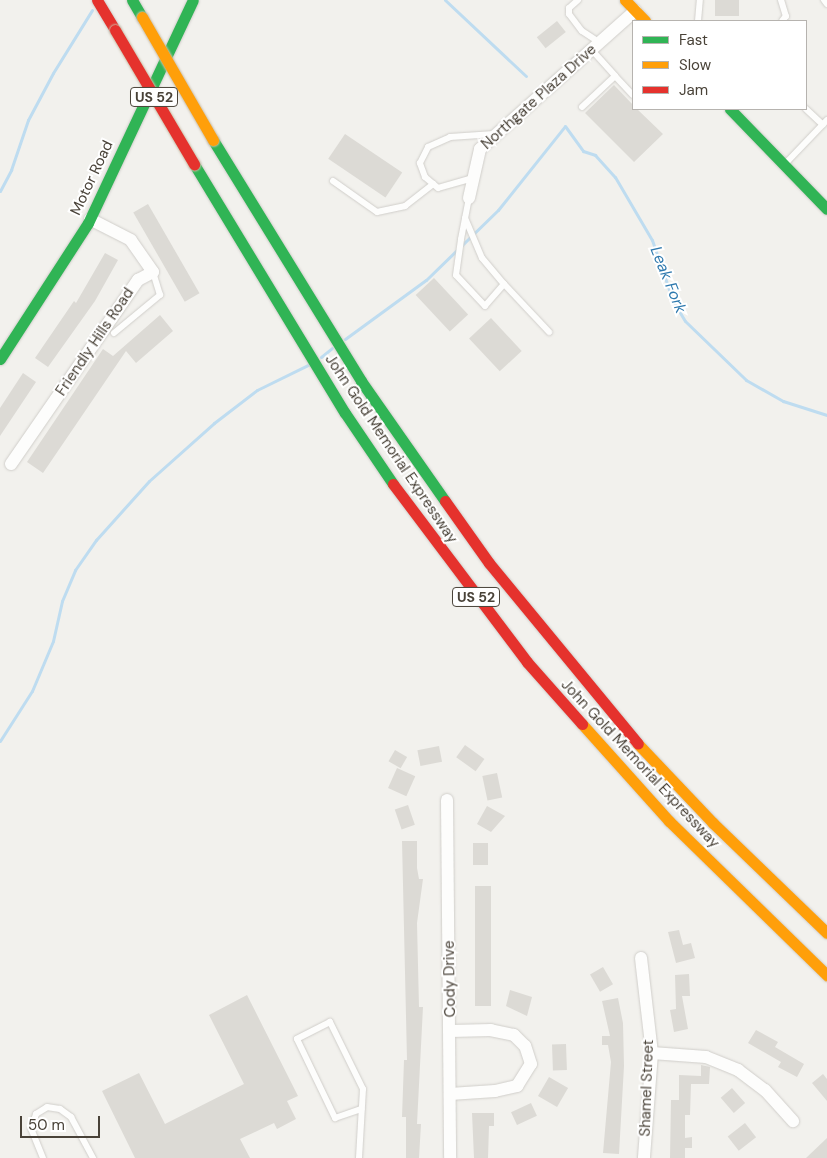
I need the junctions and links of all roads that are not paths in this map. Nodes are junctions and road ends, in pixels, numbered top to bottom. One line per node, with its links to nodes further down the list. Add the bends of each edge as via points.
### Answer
1 (97, 0): 39 (main road, John Gold Memorial Expressway / US 52, bridge, via 345,412 401,496 527,662 669,822)
2 (132, 0): 37 (main road, John Gold Memorial Expressway / US 52, bridge, via 213,140 361,381 489,563 633,739 713,823)
3 (194, 0): 29 (main road, Motor Road)
4 (578, 0): 14 (lane, via 569,14)
5 (625, 0): 10 (main road)
6 (700, 0): 12 (lane)
7 (781, 0): 13 (lane, via 786,16)
8 (824, 0): 9 (lane)
9 (827, 4)
10 (635, 11): 11 (main road); 14 (street, Northgate Plaza Drive)
11 (644, 20)
12 (698, 20)
13 (783, 20)
14 (595, 46): 15 (lane); 21 (street, Northgate Plaza Drive)
15 (615, 76): 16 (lane); 17 (lane)
16 (632, 94)
17 (582, 107)
18 (807, 109): 20 (lane)
19 (731, 110): 22 (main road)
20 (825, 123): 22 (lane)
21 (496, 134): 23 (street, Northgate Plaza Drive, via 480,149); 25 (lane, via 450,137 428,148 420,163 424,177)
22 (784, 165): 27 (main road)
23 (474, 178): 25 (lane, via 438,188); 26 (street, Northgate Plaza Drive)
24 (333, 181): 25 (lane, via 377,212 405,206)
25 (433, 184)
26 (470, 198): 28 (lane)
27 (827, 209)
28 (465, 218): 31 (lane, via 482,258); 31 (lane, via 456,275 485,306)
29 (90, 219): 30 (street, via 131,240); 34 (main road, Motor Road)
30 (153, 272): 33 (lane, via 160,295); 35 (street, Friendly Hills Road, via 138,280)
31 (504, 284): 32 (lane)
32 (549, 332)
33 (114, 333)
34 (0, 359)
35 (11, 464)
36 (447, 800): 40 (street, Cody Drive)
37 (827, 933)
38 (641, 958): 41 (street, Shamel Street)
39 (827, 975)
40 (451, 1031): 42 (street, Cody Drive); 42 (street, via 491,1030 514,1035 525,1046 531,1064 517,1086 494,1092)
41 (652, 1054): 44 (street, via 706,1057 738,1070 765,1090); 49 (street, Shamel Street)
42 (450, 1094): 48 (street, Cody Drive)
43 (361, 1109): 43 (lane, via 363,1089 330,1022 297,1039 335,1118); 47 (lane)
44 (793, 1120)
45 (43, 1158): 46 (lane, via 30,1128 36,1114 47,1107 60,1109 72,1117)
46 (93, 1158)
47 (359, 1158)
48 (450, 1158)
49 (644, 1158)

